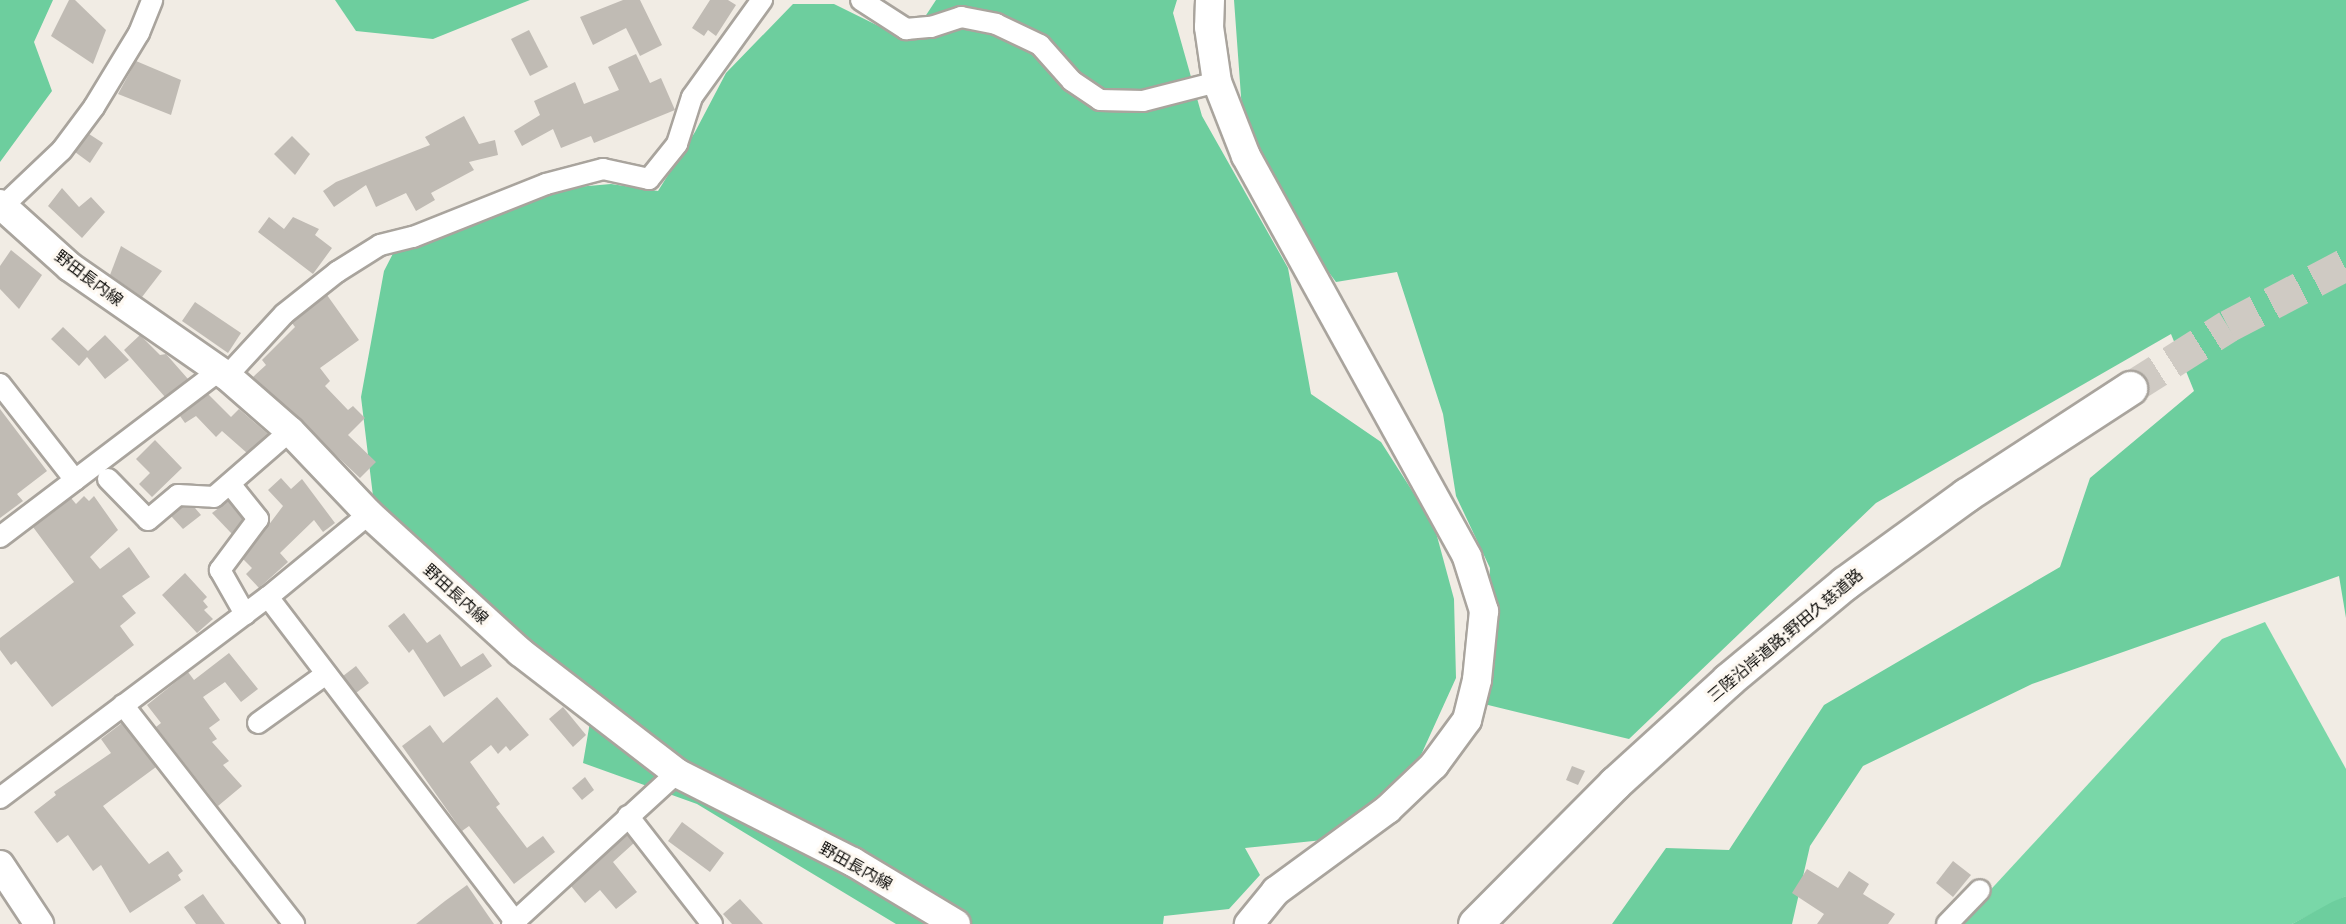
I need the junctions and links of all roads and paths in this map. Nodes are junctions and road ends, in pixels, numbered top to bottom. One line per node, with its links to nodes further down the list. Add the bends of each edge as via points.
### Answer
1 (152, 0): 6 (street, via 139,33 94,107 62,150)
2 (762, 0): 7 (street, via 692,97 677,144 649,179 603,169 546,184 413,237 380,245 337,272 284,314)
3 (861, 0): 5 (street, via 906,29 931,27 961,17 996,24 1040,45 1072,81 1100,100 1143,101)
4 (1210, 0): 5 (main road, via 1209,27)
5 (1217, 82): 30 (main road, via 1246,156 1467,557 1484,611 1477,680 1467,720 1434,765 1388,809 1276,891)
6 (1, 205): 7 (main road, 野田長内線, via 70,267)
7 (223, 373): 9 (main road, 野田長内線); 11 (street)
8 (0, 384): 11 (street)
9 (290, 431): 12 (street); 13 (main road, 野田長内線)
10 (108, 479): 12 (street, via 148,520 178,495 214,497)
11 (75, 480): 14 (street)
12 (230, 484): 16 (street, via 258,519 220,570)
13 (369, 514): 15 (street); 20 (main road, 野田長内線, via 520,652)
14 (0, 537)
15 (268, 597): 16 (street); 17 (street)
16 (245, 614): 18 (street)
17 (326, 674): 19 (street); 25 (street)
18 (123, 705): 21 (street); 27 (street)
19 (258, 723)
20 (677, 773): 22 (street); 29 (main road, 野田長内線, via 853,862)
21 (0, 798)
22 (628, 816): 25 (street); 28 (street)
23 (0, 866): 26 (main road)
24 (1980, 890): 33 (street)
25 (514, 923)
26 (39, 924)
27 (294, 924)
28 (712, 924)
29 (956, 924)
30 (1249, 924)
31 (1475, 924): 32 (highway, 三陸沿岸道路;野田久慈道路, via 1615,783 1728,680 1845,583 1966,495 2135,395 1874,586 1769,671 1632,795)
32 (1502, 924)
33 (1947, 924)

